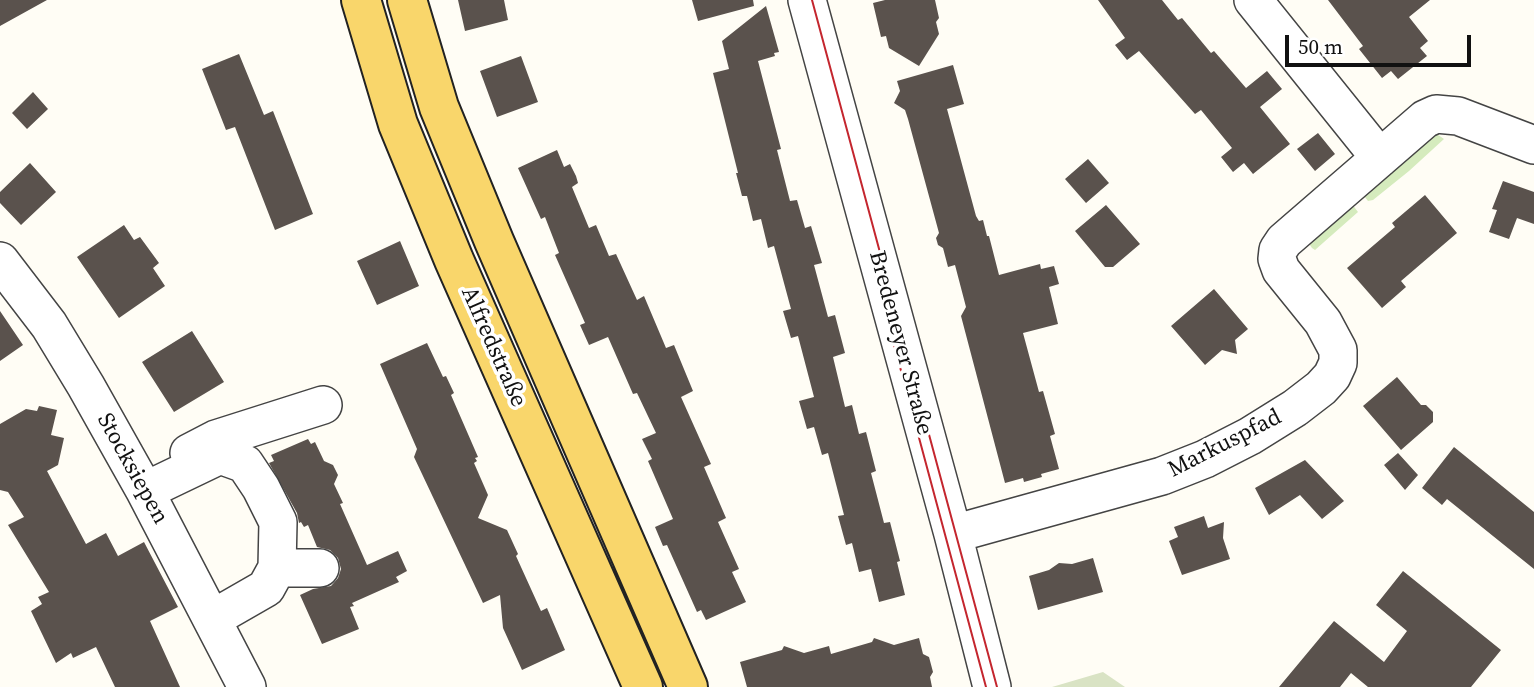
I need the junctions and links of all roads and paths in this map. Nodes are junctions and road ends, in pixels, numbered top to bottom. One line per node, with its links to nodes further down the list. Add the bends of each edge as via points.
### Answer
1 (361, 0): 15 (main road, Alfredstraße, via 398,124)
2 (407, 0): 16 (main road, Alfredstraße, via 444,119)
3 (807, 0): 10 (street, Bredeneyer Straße)
4 (1253, 0): 6 (street)
5 (1534, 145): 6 (street, via 1458,116 1436,114 1425,118)
6 (1380, 158): 10 (street, Markuspfad, via 1278,250 1281,270 1323,322 1338,350 1338,363 1321,388 1250,436 1205,459 1162,476)
7 (0, 261): 9 (street, Stocksiepen, via 49,326)
8 (323, 405): 9 (street, via 216,439)
9 (142, 485): 11 (street, via 220,455 245,464 278,522); 13 (street, Stocksiepen)
10 (953, 534): 17 (street, Bredeneyer Straße)
11 (277, 568): 12 (street); 13 (street, via 266,588)
12 (320, 568)
13 (212, 619): 14 (street, Stocksiepen)
14 (242, 686)
15 (643, 687)
16 (688, 687)
17 (992, 687)

